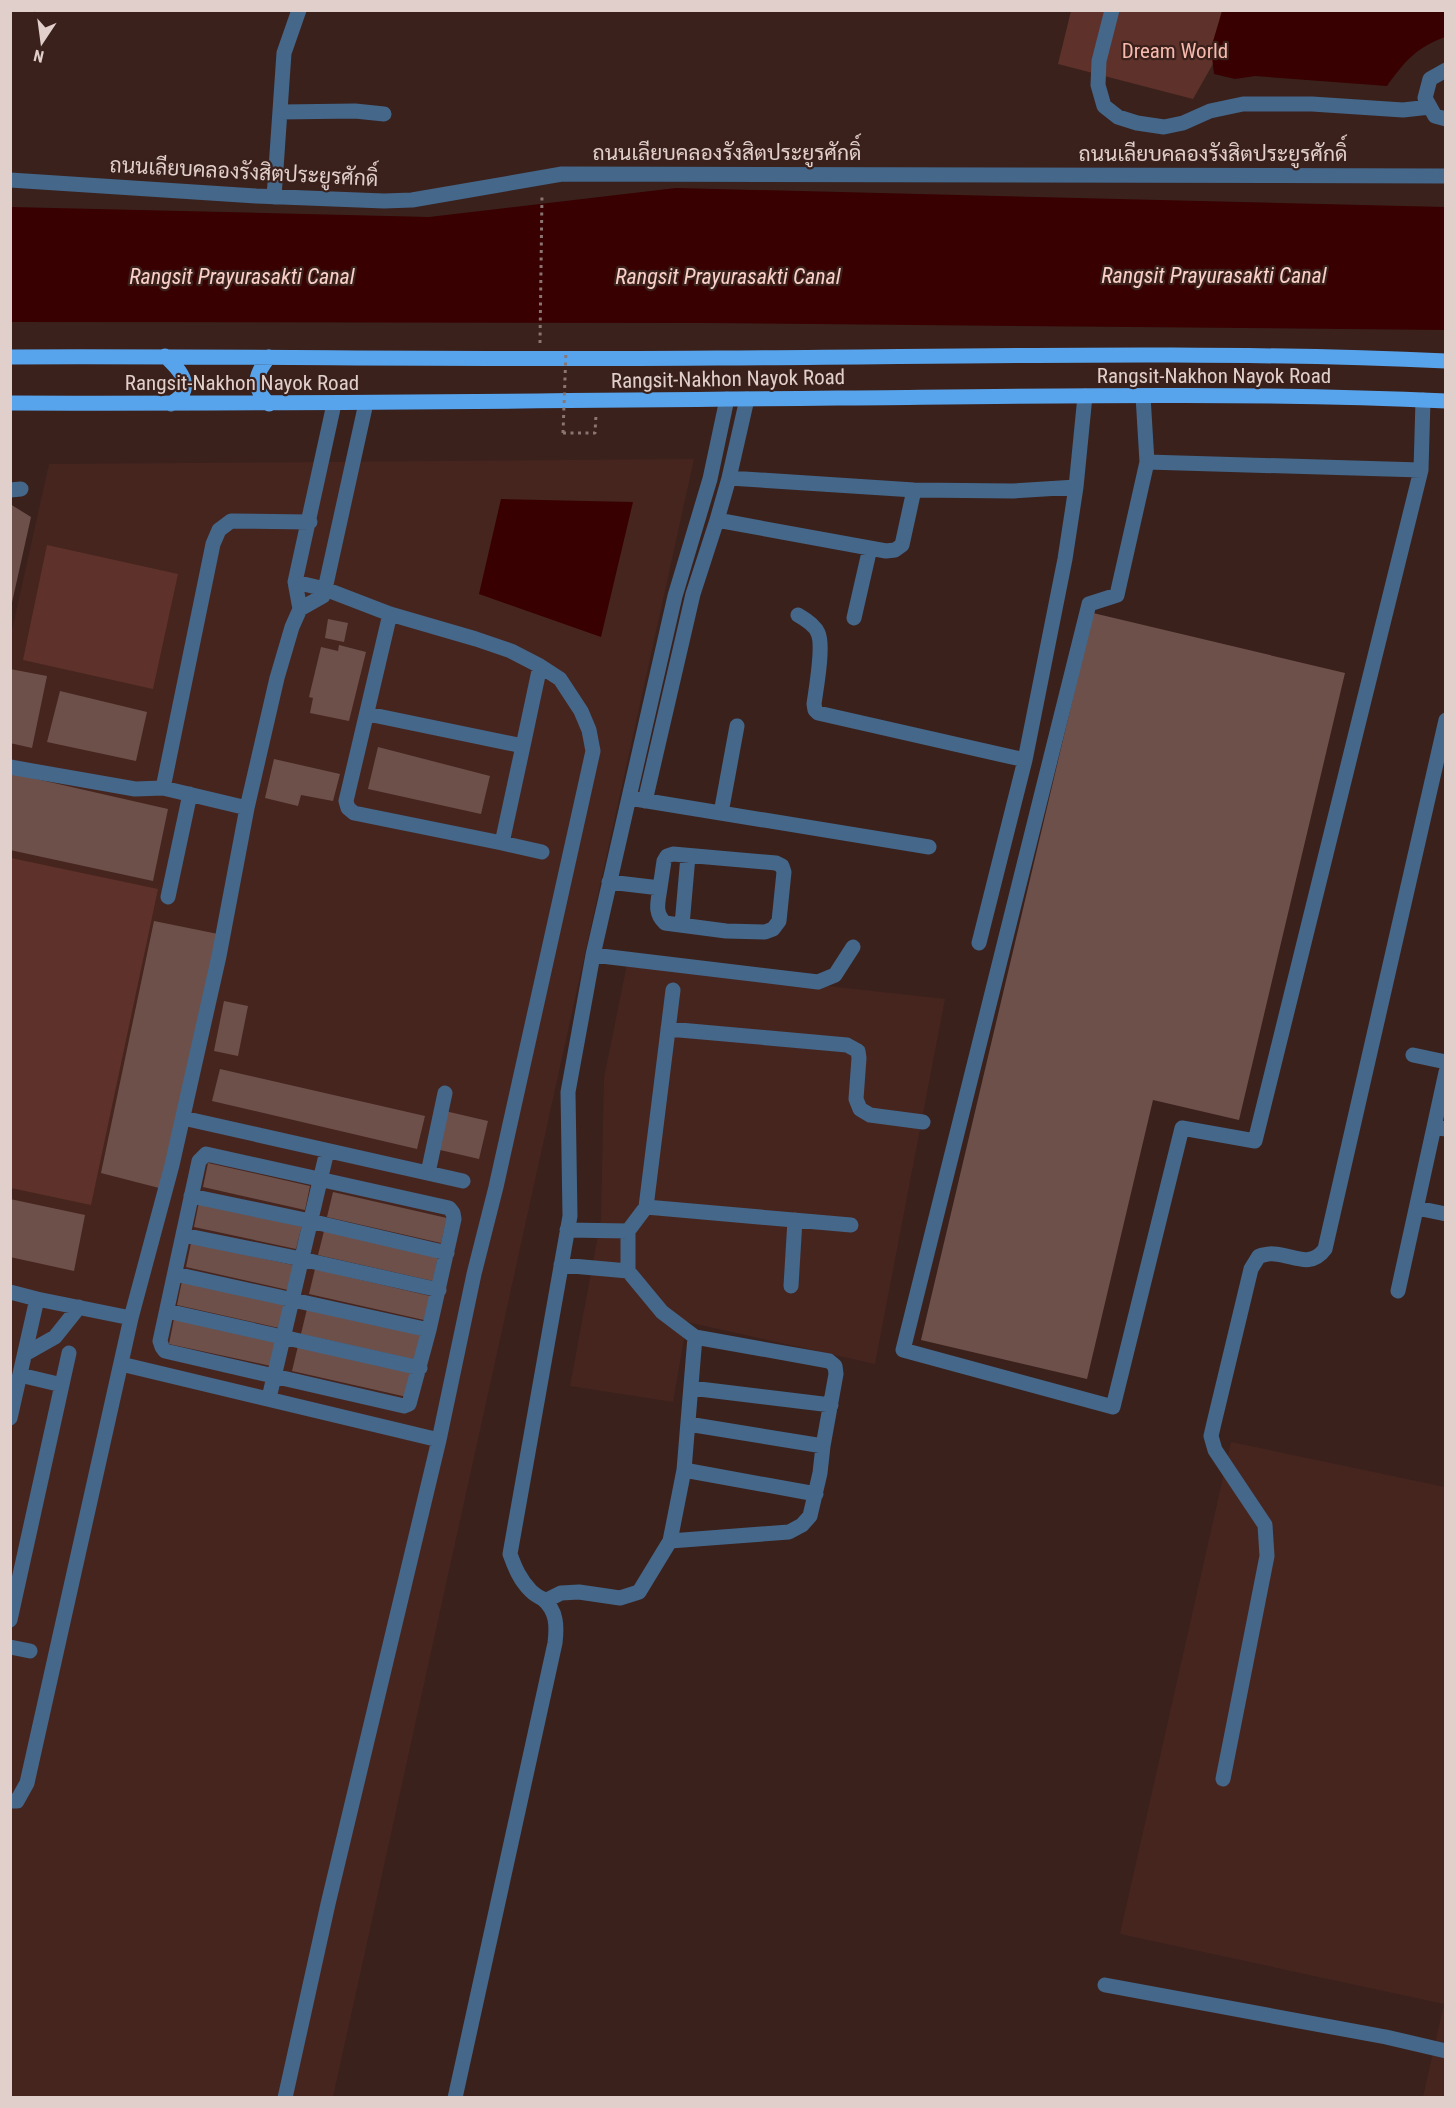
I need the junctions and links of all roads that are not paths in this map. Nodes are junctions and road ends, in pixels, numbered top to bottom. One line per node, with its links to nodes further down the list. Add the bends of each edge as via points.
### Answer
1 (299, 10): 5 (street, via 284,53)
2 (1112, 10): 4 (street, via 1099,61 1098,85 1104,106 1118,117 1137,123 1164,127 1243,104)
3 (1446, 70): 4 (street, via 1430,78 1425,98)
4 (1430, 108): 7 (street, via 1435,116)
5 (281, 112): 6 (street); 10 (street)
6 (384, 114)
7 (1446, 118)
8 (1446, 176): 10 (street, ถนนเลียบคลองรังสิตประยูรศักดิ์, via 562,174 412,200)
9 (10, 180): 10 (street, ถนนเลียบคลองรังสิตประยูรศักดิ์)
10 (274, 197)
11 (165, 356): 12 (main road, Rangsit-Nakhon Nayok Road); 13 (main road, Rangsit-Nakhon Nayok Road); 22 (main road, via 180,371 184,383 182,394)
12 (10, 357)
13 (269, 357): 14 (main road, Rangsit-Nakhon Nayok Road, via 532,360 1197,355); 23 (main road, via 256,382 260,396)
14 (1446, 361)
15 (1085, 396): 16 (main road, Rangsit-Nakhon Nayok Road); 18 (main road, Rangsit-Nakhon Nayok Road); 29 (street)
16 (1143, 396): 19 (main road, Rangsit-Nakhon Nayok Road); 26 (street)
17 (727, 399): 18 (main road, Rangsit-Nakhon Nayok Road); 25 (main road, Rangsit-Nakhon Nayok Road); 49 (street, via 716,454 675,596)
18 (747, 399): 28 (street)
19 (1423, 400): 20 (main road, Rangsit-Nakhon Nayok Road); 27 (street)
20 (1446, 401)
21 (10, 403): 22 (main road, Rangsit-Nakhon Nayok Road)
22 (171, 404): 23 (main road, Rangsit-Nakhon Nayok Road)
23 (268, 404): 24 (main road, Rangsit-Nakhon Nayok Road)
24 (334, 404): 25 (main road, Rangsit-Nakhon Nayok Road); 32 (street)
25 (366, 404): 35 (street)
26 (1148, 462): 27 (street); 27 (street, via 1117,596 1089,604 903,1350 1113,1407 1182,1128 1255,1141)
27 (1421, 470)
28 (729, 478): 30 (street); 31 (street)
29 (1076, 487): 30 (street); 45 (street)
30 (914, 490): 33 (street, via 902,545 895,550)
31 (717, 520): 33 (street); 50 (street, via 693,594)
32 (309, 522): 34 (street); 47 (street, via 231,521 219,530)
33 (870, 548): 39 (street)
34 (295, 582): 35 (street); 36 (street)
35 (325, 589): 36 (street, via 323,596); 37 (street)
36 (300, 609): 51 (street, via 278,678)
37 (390, 614): 40 (street, via 511,651); 41 (street)
38 (798, 615): 45 (street, via 818,633 814,704 818,713)
39 (854, 618)
40 (540, 666): 44 (street); 120 (street, via 560,679 581,711 593,751)
41 (368, 714): 44 (street); 53 (street, via 346,801 348,808 354,813)
42 (1446, 720): 129 (street, via 1325,1249 1310,1261 1272,1253 1259,1257 1251,1269 1211,1436 1215,1450 1265,1525 1267,1537 1267,1556)
43 (737, 726): 52 (street)
44 (523, 746): 53 (street)
45 (1025, 760): 61 (street)
46 (10, 767): 47 (street, via 135,789)
47 (163, 788): 48 (street)
48 (190, 794): 51 (street); 59 (street)
49 (629, 798): 50 (street); 57 (street)
50 (645, 801): 52 (street)
51 (247, 808): 70 (street)
52 (721, 813): 54 (street)
53 (502, 843): 55 (street)
54 (929, 847)
55 (542, 852)
56 (688, 856): 58 (street, via 667,856); 60 (street); 60 (street, via 776,863 784,872 779,921 773,929 736,931)
57 (609, 882): 58 (street); 63 (street)
58 (660, 888): 60 (street, via 659,918 665,923)
59 (168, 897)
60 (682, 925)
61 (979, 942)
62 (853, 947): 63 (street, via 835,975 818,982)
63 (593, 955): 84 (street, via 568,1092)
64 (673, 990): 65 (street)
65 (668, 1029): 71 (street, via 847,1045 858,1050 856,1099 860,1109 870,1115); 78 (street)
66 (1413, 1055): 67 (street)
67 (1446, 1062)
68 (1446, 1072): 72 (street)
69 (445, 1093): 74 (street)
70 (183, 1118): 73 (street); 100 (street)
71 (923, 1122)
72 (1440, 1128): 79 (street)
73 (327, 1151): 74 (street); 75 (street)
74 (428, 1173): 76 (street)
75 (320, 1178): 77 (street, via 206,1154 199,1161); 82 (street); 87 (street, via 448,1208 454,1219)
76 (463, 1181)
77 (191, 1196): 82 (street); 86 (street)
78 (645, 1207): 81 (street); 85 (street)
79 (1417, 1208): 80 (street); 94 (street)
80 (1446, 1214)
81 (795, 1220): 83 (street); 92 (street)
82 (310, 1221): 87 (street); 88 (street)
83 (851, 1225)
84 (567, 1230): 85 (street); 89 (street)
85 (628, 1231): 90 (street)
86 (183, 1235): 88 (street); 91 (street)
87 (447, 1253): 93 (street)
88 (301, 1259): 93 (street); 97 (street)
89 (561, 1265): 90 (street); 125 (street, via 510,1554 517,1574)
90 (628, 1271): 103 (street, via 662,1312)
91 (175, 1274): 97 (street); 99 (street)
92 (791, 1286)
93 (439, 1290): 101 (street)
94 (1398, 1291)
95 (10, 1292): 96 (street)
96 (37, 1299): 98 (street); 105 (street)
97 (292, 1299): 101 (street); 102 (street)
98 (79, 1307): 100 (street); 105 (street, via 55,1337)
99 (167, 1311): 102 (street); 106 (street, via 160,1341 165,1351)
100 (131, 1318): 107 (street)
101 (429, 1330): 108 (street)
102 (283, 1336): 108 (street); 111 (street)
103 (695, 1337): 113 (street); 116 (street, via 829,1361 836,1374)
104 (69, 1353): 112 (street)
105 (25, 1354): 109 (street)
106 (180, 1354): 110 (street); 111 (street)
107 (121, 1364): 110 (street); 130 (street, via 27,1783 17,1801)
108 (420, 1368): 115 (street, via 409,1404)
109 (20, 1375): 112 (street); 117 (street)
110 (175, 1377): 114 (street)
111 (273, 1377): 114 (street); 115 (street)
112 (62, 1384): 126 (street)
113 (691, 1388): 116 (street); 119 (street)
114 (268, 1398): 118 (street)
115 (370, 1398): 118 (street)
116 (831, 1405): 121 (street)
117 (10, 1418)
118 (366, 1422): 120 (street)
119 (688, 1424): 121 (street); 122 (street)
120 (439, 1440): 133 (street)
121 (823, 1446): 123 (street)
122 (684, 1470): 123 (street); 124 (street)
123 (816, 1494): 124 (street, via 810,1516 789,1532)
124 (670, 1541): 125 (street, via 639,1592 620,1599 561,1593)
125 (545, 1601): 134 (street, via 554,1611 555,1643)
126 (10, 1620)
127 (10, 1647): 128 (street)
128 (30, 1652)
129 (1223, 1779)
130 (10, 1801)
131 (1105, 1986): 132 (street)
132 (1446, 2051)
133 (285, 2097)
134 (455, 2097)

